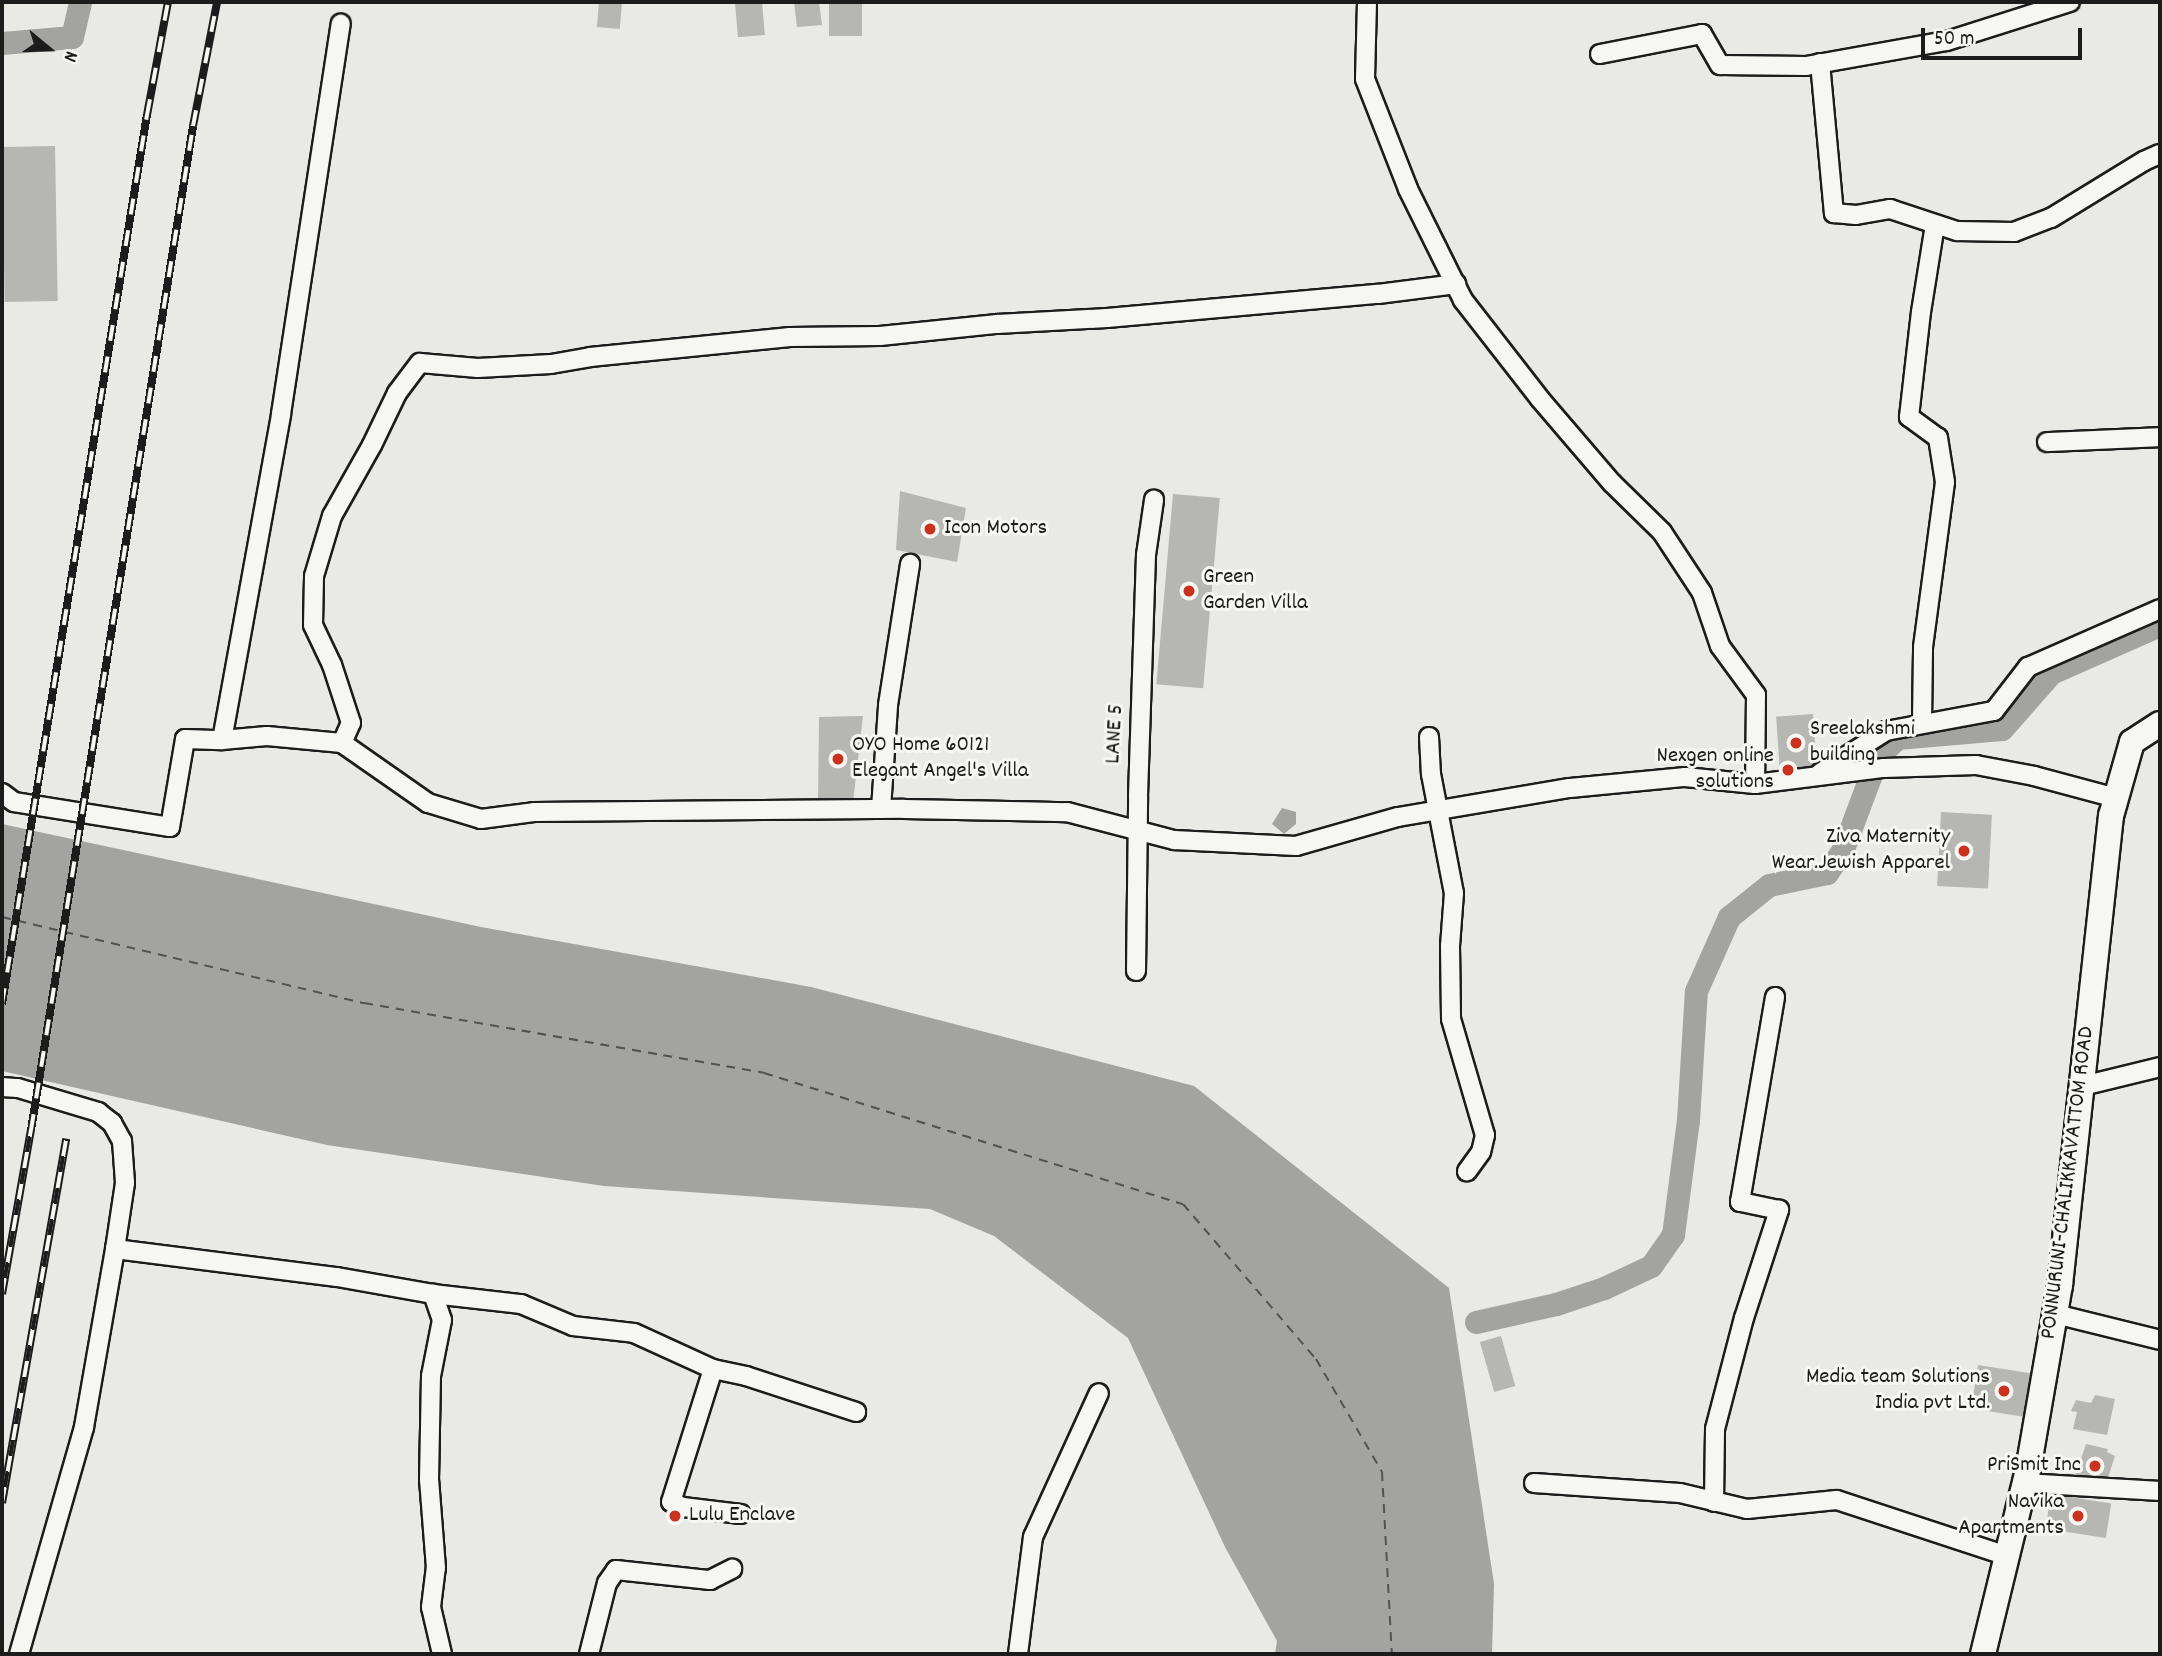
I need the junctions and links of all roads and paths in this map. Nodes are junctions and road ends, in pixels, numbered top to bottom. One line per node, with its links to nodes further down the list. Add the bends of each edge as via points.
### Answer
1 (1367, 2): 8 (street, via 1366,79 1408,189)
2 (2070, 2): 5 (street, via 1947,41)
3 (341, 24): 17 (street, via 281,414)
4 (1600, 54): 5 (street, via 1702,34 1720,65)
5 (1820, 64): 7 (street, via 1834,212 1856,215 1890,209)
6 (2160, 154): 7 (street, via 2029,228 1988,232)
7 (1935, 225): 14 (street, via 1909,417 1938,438 1945,482 1923,647)
8 (1455, 284): 18 (street, via 1107,318 880,336 790,337 551,365 478,369 420,363 397,393 332,516 314,576 313,625 351,723); 20 (street, via 1540,399 1612,483 1662,532 1702,593 1720,646 1756,695)
9 (2160, 437): 10 (street)
10 (2047, 442)
11 (1154, 500): 25 (street, LANE 5, via 1146,555)
12 (911, 564): 23 (street, via 888,705)
13 (2160, 610): 14 (street, via 2028,667 1994,711)
14 (1922, 722): 19 (street, via 1886,730)
15 (2160, 724): 22 (street, PONNURUNI-CHALIKKAVATTOM ROAD, via 2132,742)
16 (1429, 737): 24 (street)
17 (222, 740): 18 (street, via 267,736); 21 (street, via 185,739 170,827 13,802)
18 (342, 743): 23 (street, via 428,803 481,819 534,813)
19 (1814, 776): 20 (street); 22 (street, via 1976,765)
20 (1755, 784): 24 (street, via 1685,777 1570,789)
21 (2, 793)
22 (2116, 798): 29 (street, PONNURUNI-CHALIKKAVATTOM ROAD)
23 (881, 809): 25 (street, via 1067,812)
24 (1437, 811): 25 (street, via 1398,817 1296,846 1174,840); 31 (street, via 1454,893 1451,1019 1485,1135 1481,1152)
25 (1138, 831): 26 (street, LANE 5)
26 (1136, 971)
27 (1775, 997): 42 (street, via 1740,1202 1779,1210 1715,1429)
28 (2160, 1067): 29 (street)
29 (2082, 1086): 34 (street, PONNURUNI-CHALIKKAVATTOM ROAD)
30 (2, 1087): 32 (street, via 98,1112 112,1123 122,1141 125,1183)
31 (1467, 1171)
32 (115, 1250): 33 (street, via 337,1277); 46 (street, via 84,1427)
33 (433, 1294): 36 (street, via 522,1304 573,1326 634,1333); 47 (street, via 442,1320 431,1376 429,1480 436,1569 431,1607)
34 (2055, 1314): 35 (street); 40 (street, PONNURUNI-CHALIKKAVATTOM ROAD)
35 (2160, 1340)
36 (713, 1369): 38 (street); 43 (street, via 671,1502)
37 (1099, 1393): 49 (street, via 1033,1537)
38 (856, 1412)
39 (1534, 1483): 42 (street, via 1681,1493)
40 (2025, 1483): 41 (street); 44 (street, PONNURUNI-CHALIKKAVATTOM ROAD)
41 (2160, 1491)
42 (1714, 1502): 44 (street, via 1747,1509 1837,1500)
43 (741, 1514)
44 (2007, 1556): 50 (street, PONNURUNI-CHALIKKAVATTOM ROAD)
45 (732, 1569): 48 (street, via 710,1580 616,1570 607,1583)
46 (19, 1654)
47 (442, 1654)
48 (589, 1654)
49 (1018, 1654)
50 (1983, 1654)

